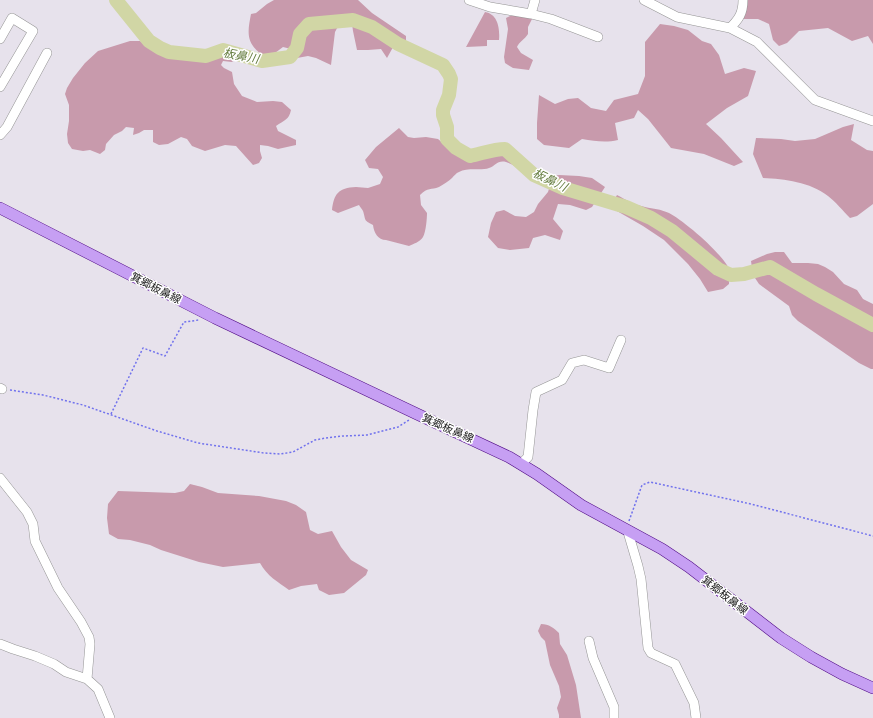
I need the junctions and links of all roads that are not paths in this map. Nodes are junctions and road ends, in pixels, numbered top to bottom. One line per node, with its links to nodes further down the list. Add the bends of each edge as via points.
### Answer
1 (469, 0): 5 (street, via 490,7)
2 (535, 0): 5 (street)
3 (644, 0): 6 (street, via 677,17)
4 (743, 0): 6 (street, via 738,20)
5 (531, 14): 7 (street)
6 (730, 28): 11 (street, via 757,42 815,100)
7 (598, 37)
8 (0, 39): 10 (street, via 12,18 33,31)
9 (48, 53): 12 (street)
10 (0, 87)
11 (873, 120)
12 (0, 135)
13 (0, 208): 15 (main road, 箕郷板鼻線, via 210,315 509,456)
14 (622, 340): 15 (street, via 609,368 584,360 572,363 562,380 536,392 528,457)
15 (521, 464): 17 (main road, 箕郷板鼻線, via 581,505)
16 (0, 478): 20 (street, via 31,518 35,541 58,588 89,637)
17 (627, 531): 21 (main road, 箕郷板鼻線, via 662,549 689,567 781,638 842,674); 24 (street, via 641,579 648,648 675,664 694,703)
18 (589, 641): 23 (street, via 593,658 614,707)
19 (0, 644): 20 (street)
20 (87, 679): 22 (street, via 98,689)
21 (873, 688)
22 (110, 718)
23 (614, 718)
24 (696, 718)

